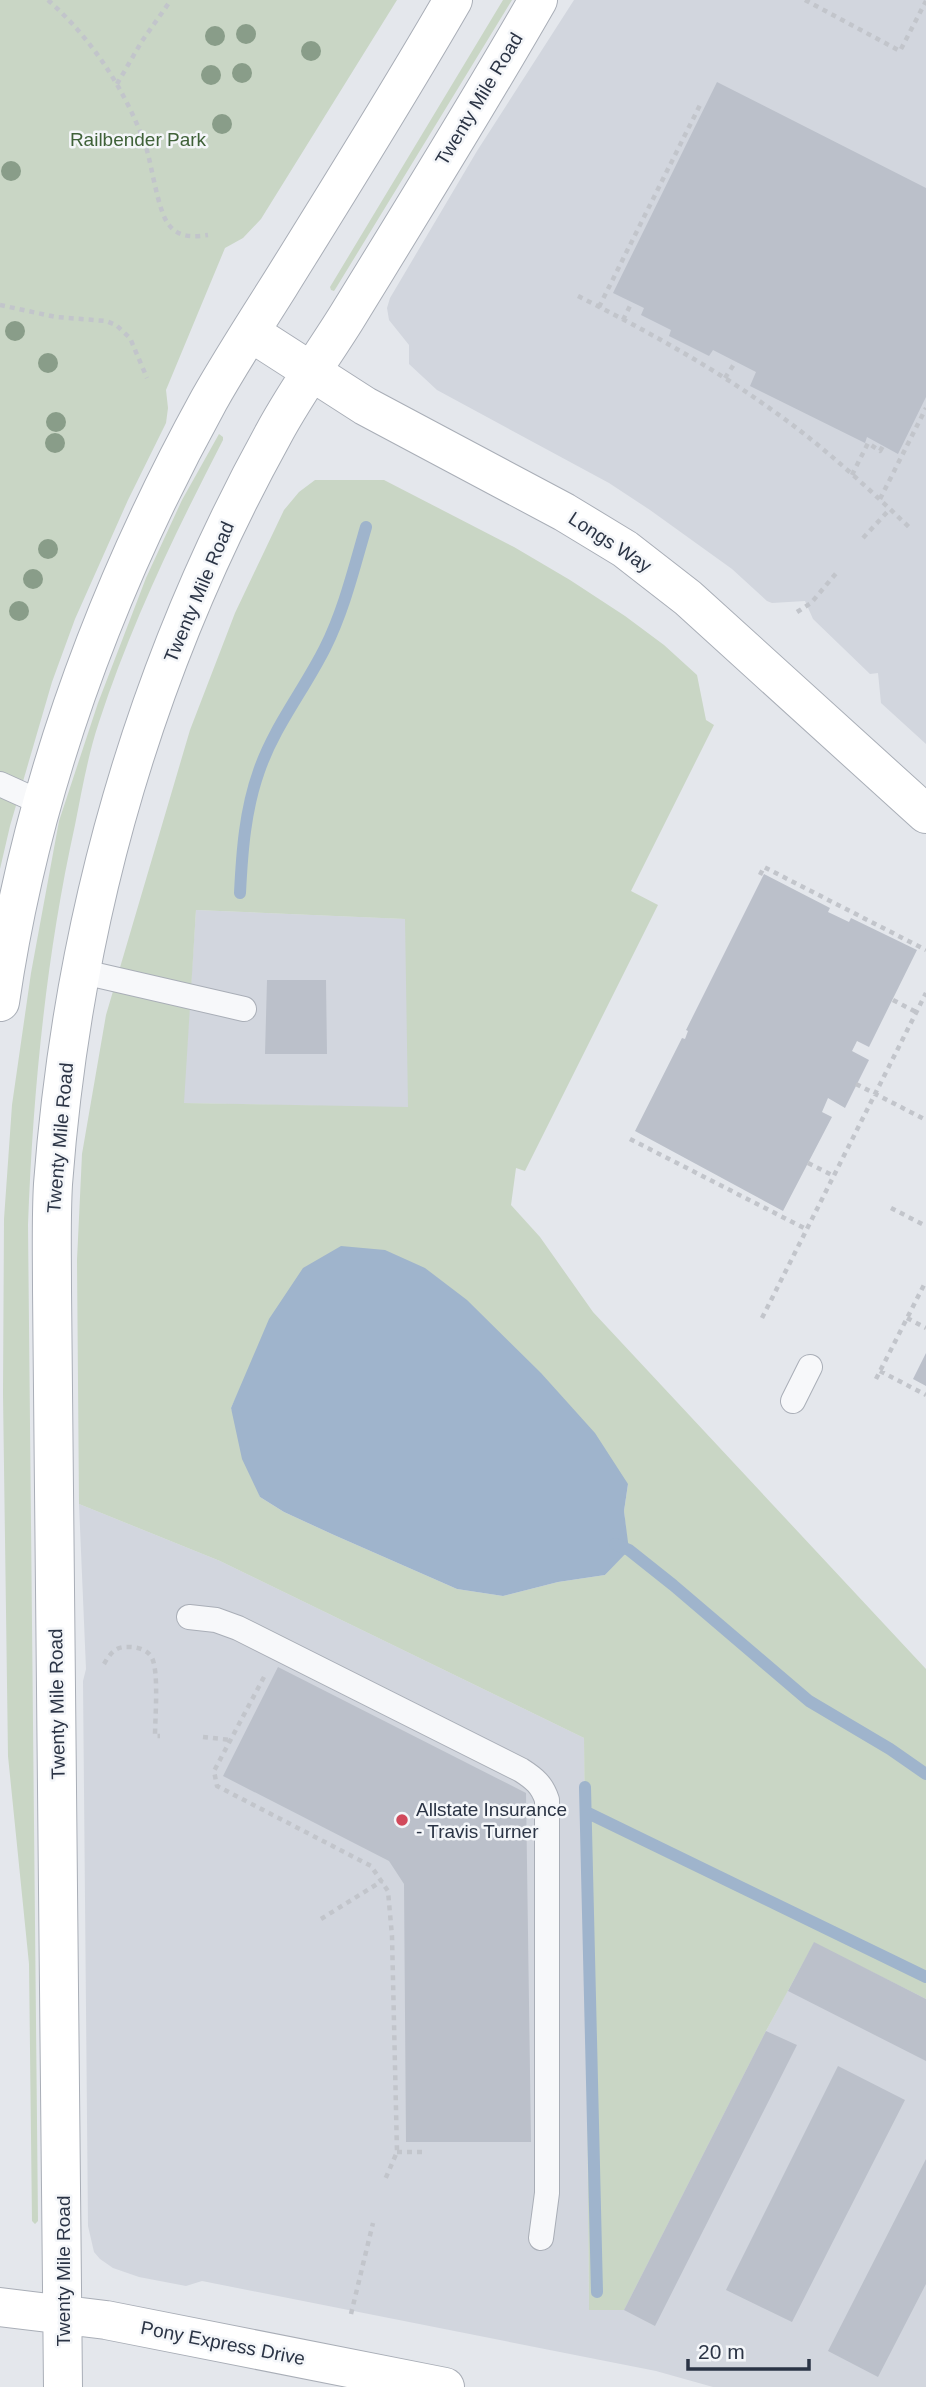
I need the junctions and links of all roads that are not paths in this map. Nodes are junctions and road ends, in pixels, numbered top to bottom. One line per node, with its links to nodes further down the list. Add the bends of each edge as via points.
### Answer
1 (453, 0): 3 (main road)
2 (538, 0): 4 (main road, Twenty Mile Road)
3 (250, 332): 4 (main road, Longs Way); 6 (main road, via 139,535 75,698)
4 (311, 373): 7 (main road, Longs Way, via 625,549 688,598); 8 (main road, Twenty Mile Road, via 249,481 176,643 137,746)
5 (0, 784): 6 (lane)
6 (42, 803): 9 (main road)
7 (926, 814)
8 (79, 971): 10 (lane); 16 (main road, Twenty Mile Road, via 53,1200)
9 (0, 1002)
10 (244, 1009)
11 (810, 1367): 12 (lane)
12 (793, 1401)
13 (189, 1617): 14 (lane, via 238,1628 522,1770 543,1789 547,1800 547,2193)
14 (541, 2238)
15 (0, 2307): 16 (main road, Pony Express Drive)
16 (63, 2314): 17 (main road, Twenty Mile Road); 18 (main road, Pony Express Drive)
17 (63, 2387)
18 (445, 2387)

